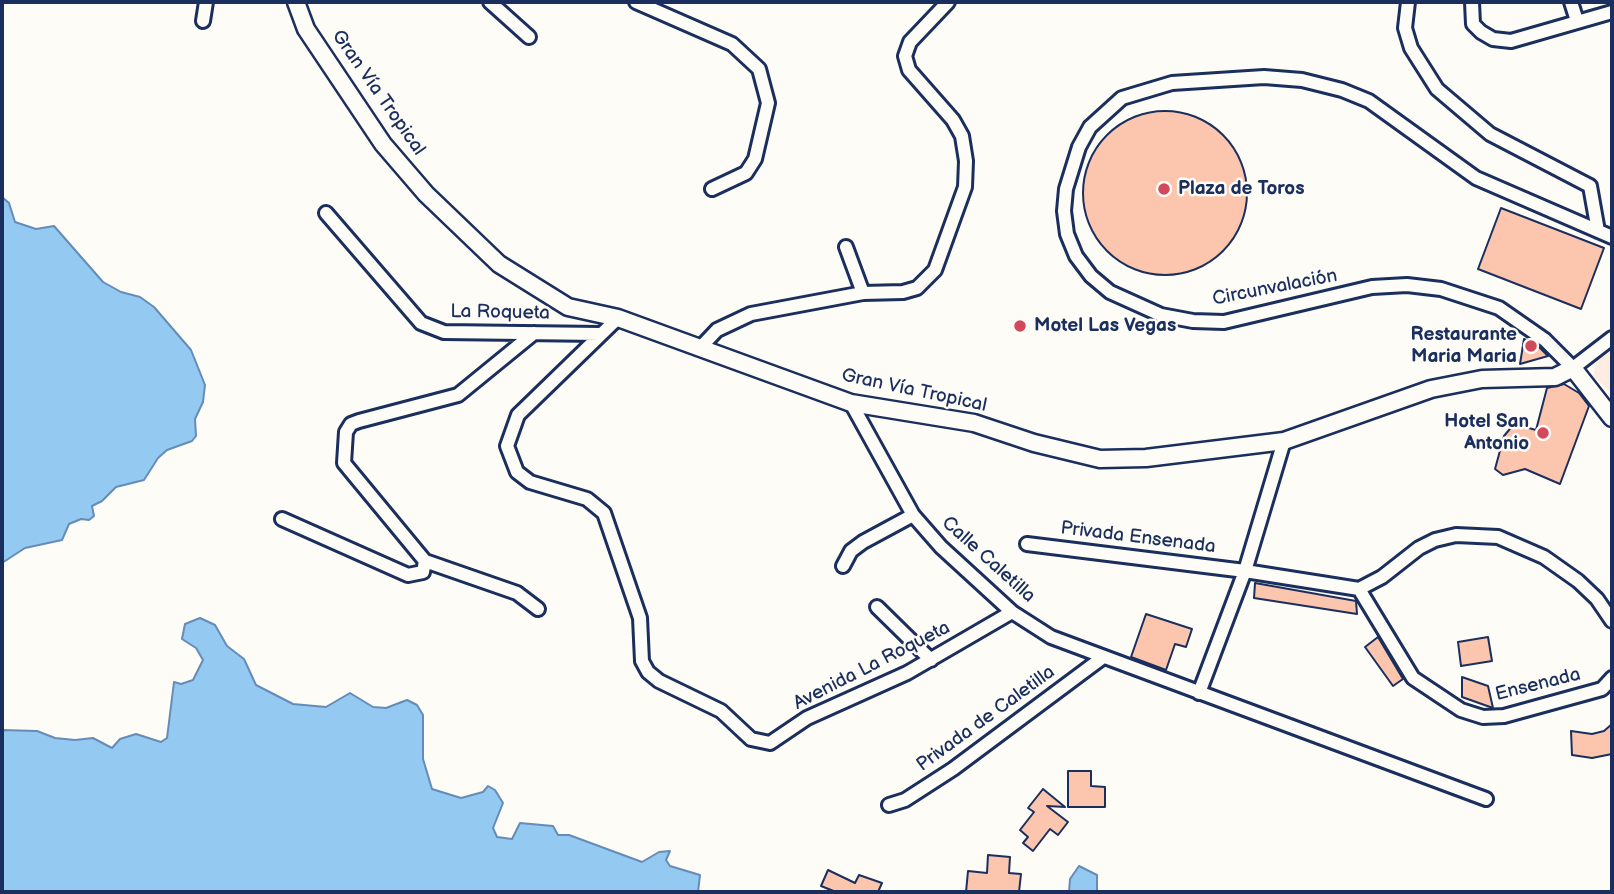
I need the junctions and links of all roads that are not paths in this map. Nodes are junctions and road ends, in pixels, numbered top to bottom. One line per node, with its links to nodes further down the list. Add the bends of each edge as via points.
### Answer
1 (206, 2): 11 (street)
2 (296, 2): 19 (main road, Gran Vía Tropical, via 306,29 383,144 426,194 499,264 535,288 568,307)
3 (490, 2): 12 (street)
4 (636, 2): 13 (street, via 732,44 759,69 768,103 755,159 746,173)
5 (948, 2): 18 (street, via 910,42 905,56 909,69 962,136 965,187 947,244 926,281 903,292)
6 (1408, 2): 15 (street, via 1405,28 1411,48 1437,89 1490,134 1590,186)
7 (1472, 2): 10 (street, via 1473,24 1493,39 1511,41)
8 (1571, 2): 10 (street)
9 (1612, 12): 10 (street)
10 (1577, 21)
11 (203, 22)
12 (529, 37)
13 (712, 189)
14 (326, 213): 20 (street, La Roqueta, via 421,323 444,332)
15 (1598, 231): 16 (street, Circunvalación); 24 (street, Circunvalación, via 1476,178 1369,101 1302,80 1264,77 1171,83 1122,98 1090,128 1066,189 1067,234 1076,257 1110,292 1152,312 1224,322 1372,288 1407,285 1441,289 1499,308 1545,340)
16 (1612, 237)
17 (846, 247): 18 (street)
18 (863, 293): 23 (street, via 751,314 717,330)
19 (618, 318): 21 (street, Avenida La Roqueta); 23 (main road, Gran Vía Tropical)
20 (534, 334): 21 (street, La Roqueta); 32 (street, via 458,395 359,421 346,432 344,463 351,475)
21 (600, 334): 41 (street, Avenida La Roqueta, via 518,415 506,446 517,472 530,482 587,499 604,513 640,618 639,649 648,672 721,711 761,744 776,741 807,718)
22 (1612, 338): 24 (street, Gran Vía Tropical)
23 (701, 347): 25 (main road, Gran Vía Tropical)
24 (1573, 369): 26 (main road); 27 (main road); 28 (main road, Gran Vía Tropical, via 1555,377 1482,379 1431,389)
25 (851, 402): 28 (main road, Gran Vía Tropical, via 974,423 1100,459); 29 (street, Calle Caletilla)
26 (1612, 403)
27 (1612, 418)
28 (1284, 441): 34 (street)
29 (913, 515): 33 (street, via 863,542); 38 (street, Calle Caletilla)
30 (282, 519): 32 (street, via 408,575 423,572)
31 (1027, 544): 34 (street, Privada Ensenada)
32 (425, 561): 37 (street, via 517,593)
33 (843, 566)
34 (1245, 571): 35 (street); 43 (street)
35 (1359, 589): 39 (street, via 1435,540 1498,537 1544,557 1578,581); 42 (street, Ensenada, via 1413,678 1461,710 1483,717 1504,716 1602,689)
36 (877, 607): 41 (street)
37 (538, 608)
38 (1012, 612): 40 (street, Calle Caletilla, via 1051,637); 41 (street, Avenida La Roqueta)
39 (1612, 621)
40 (1102, 658): 43 (street, Calle Caletilla); 45 (street, Privada de Caletilla, via 953,769)
41 (931, 660)
42 (1612, 678)
43 (1199, 693): 44 (street, Calle Caletilla)
44 (1486, 799)
45 (889, 805)

